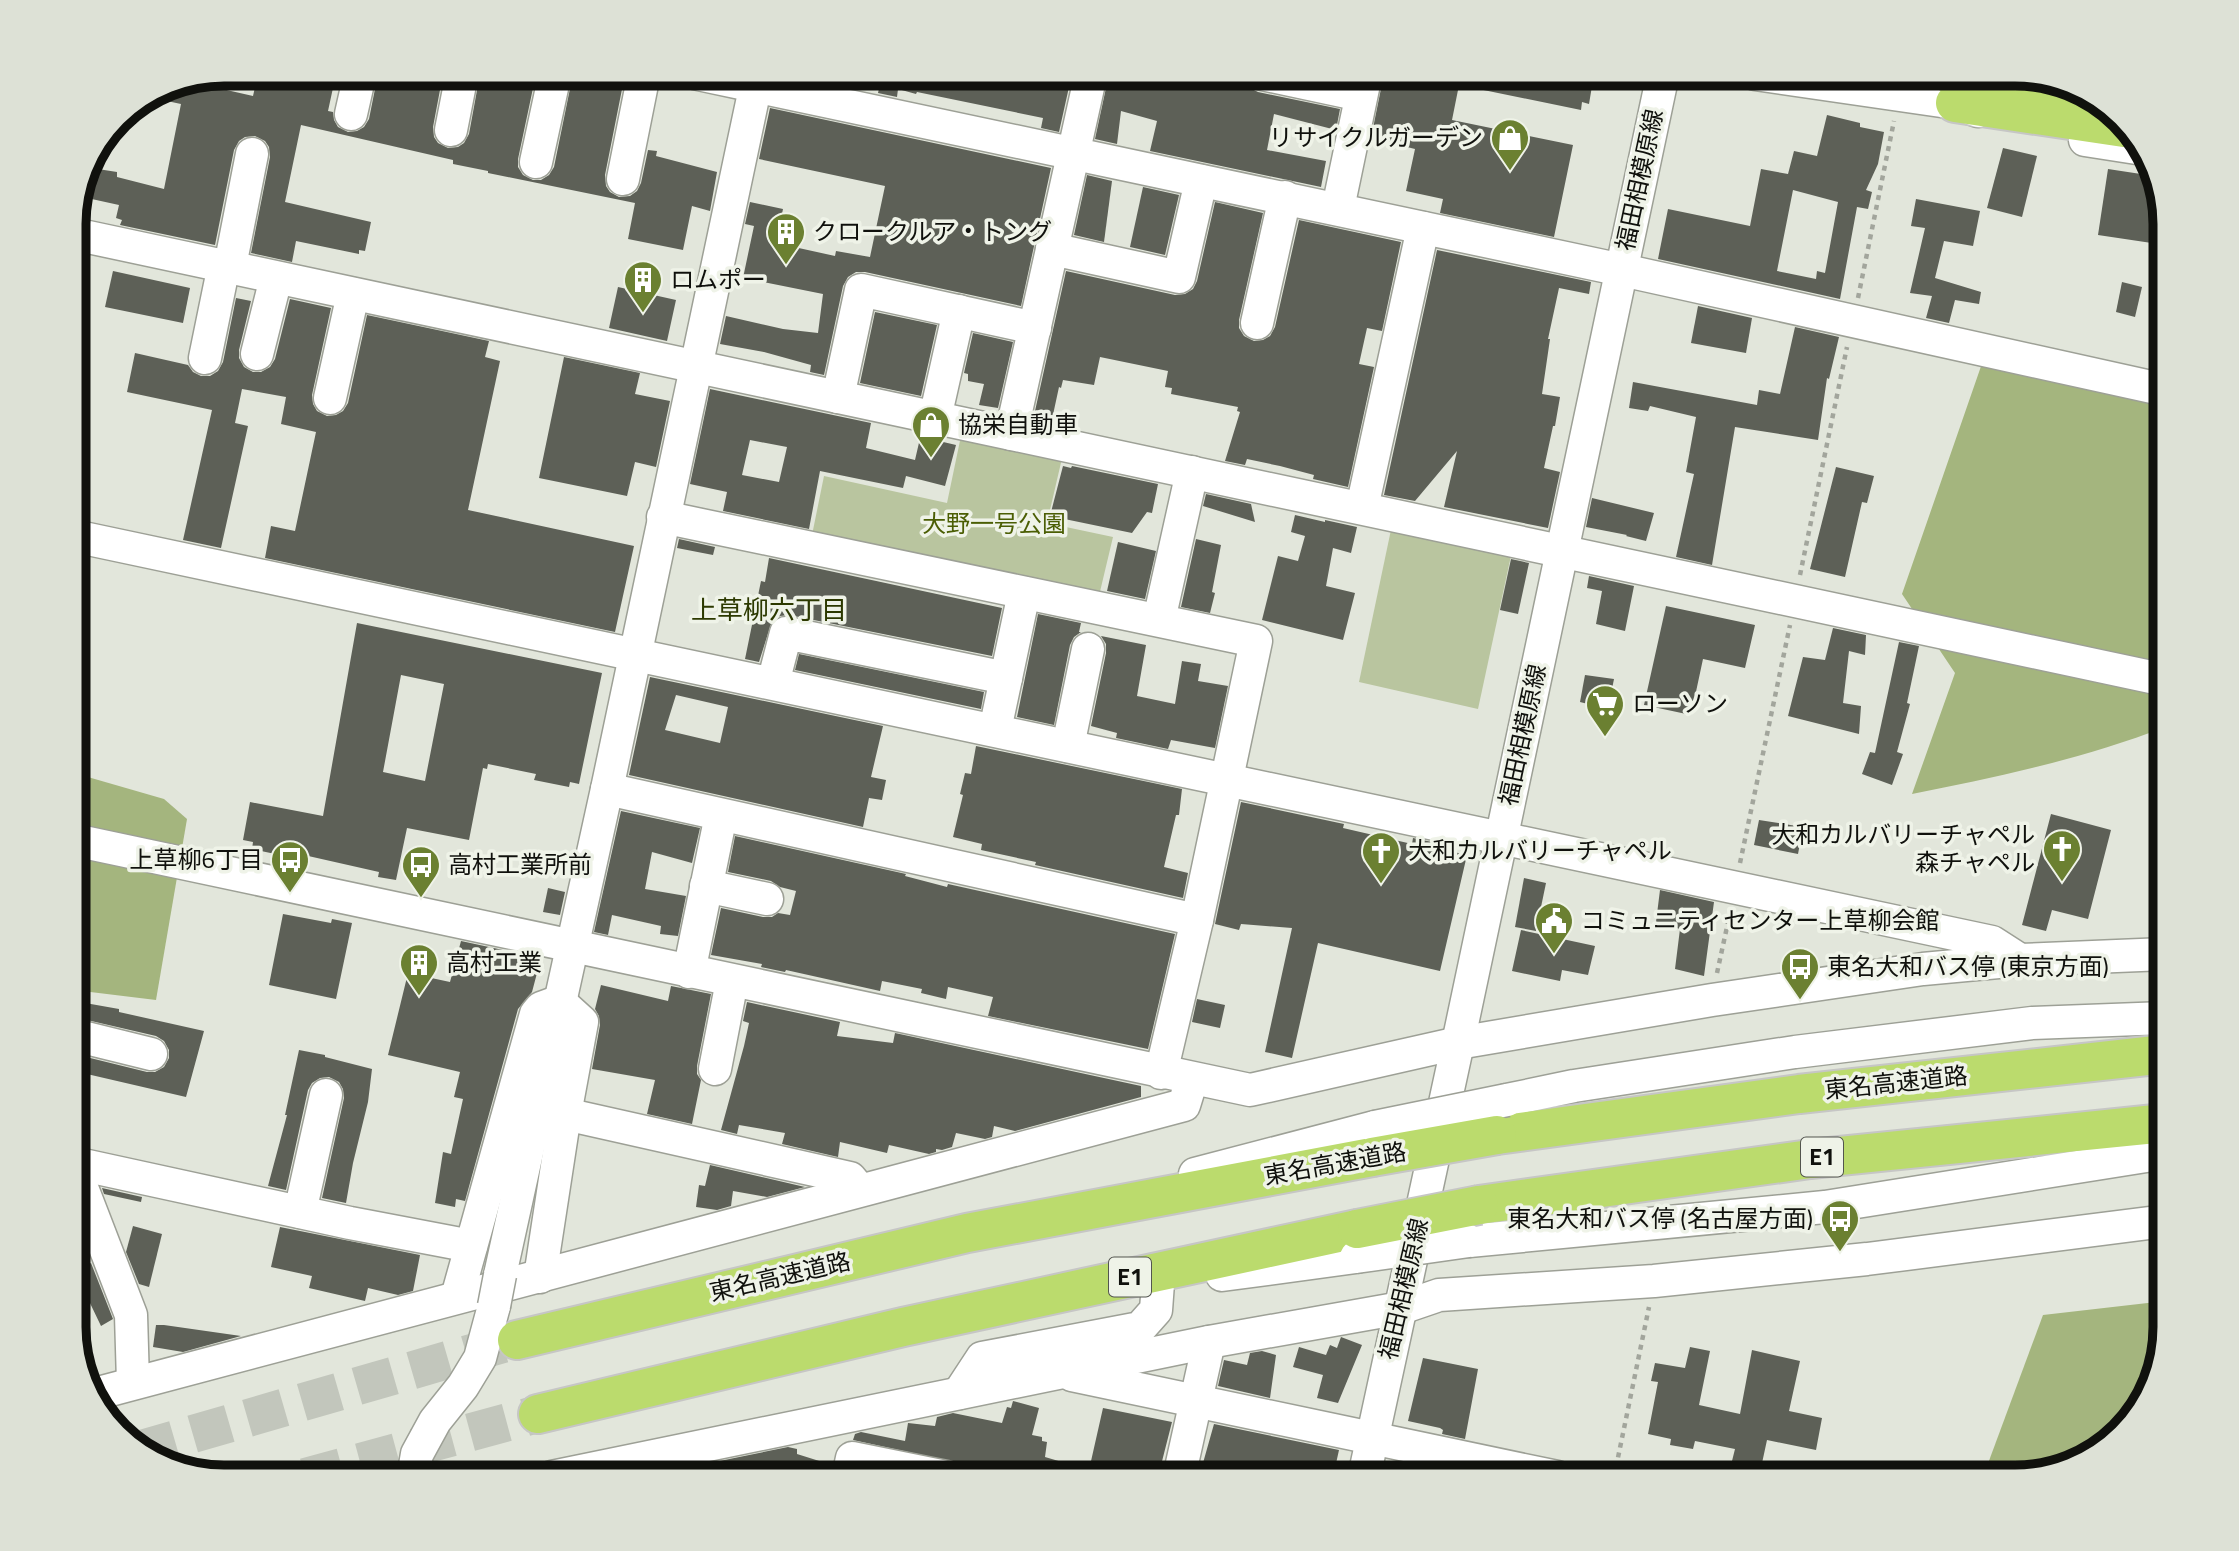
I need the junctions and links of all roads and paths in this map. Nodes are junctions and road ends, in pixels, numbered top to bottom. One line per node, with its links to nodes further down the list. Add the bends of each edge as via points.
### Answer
1 (357, 86): 13 (street)
2 (460, 86): 16 (street)
3 (552, 86): 20 (street)
4 (642, 86): 21 (street)
5 (756, 86): 38 (street)
6 (783, 86): 18 (street)
7 (1088, 86): 18 (street)
8 (1364, 86): 24 (street)
9 (1660, 86): 29 (street, 福田相模原線)
10 (1924, 86): 11 (street)
11 (1952, 88): 12 (highway); 15 (highway); 17 (street, via 2055,136)
12 (2057, 92)
13 (351, 114)
14 (1895, 117): 33 (path)
15 (2111, 125)
16 (451, 130)
17 (2130, 147)
18 (1074, 153): 22 (street); 27 (street)
19 (252, 154): 28 (street)
20 (536, 162)
21 (623, 179)
22 (1201, 181): 23 (street); 27 (street, via 1179,277)
23 (1285, 197): 24 (street); 34 (street)
24 (1338, 208): 25 (street)
25 (1423, 228): 29 (street); 45 (street)
26 (86, 237): 28 (street)
27 (1052, 249): 35 (street)
28 (228, 267): 30 (street); 37 (street, via 222,275)
29 (1622, 270): 33 (street); 48 (street, 福田相模原線)
30 (276, 278): 31 (street); 36 (street)
31 (353, 294): 38 (street); 41 (street)
32 (959, 311): 35 (street); 40 (street, via 861,290); 42 (street)
33 (1853, 322): 39 (street); 50 (path)
34 (1257, 323)
35 (1035, 328): 43 (street)
36 (257, 354)
37 (205, 358)
38 (696, 367): 40 (street); 46 (street)
39 (2153, 387)
40 (838, 397): 42 (street)
41 (330, 398)
42 (935, 418): 43 (street)
43 (1011, 434): 44 (street)
44 (1192, 472): 45 (street); 51 (street)
45 (1362, 509): 48 (street)
46 (663, 517): 49 (street); 53 (street)
47 (86, 539): 53 (street)
48 (1562, 551): 50 (street); 62 (street, 福田相模原線)
49 (1024, 593): 51 (street); 55 (street)
50 (1795, 601): 54 (street); 65 (path)
51 (1159, 620): 59 (street, via 1256,641)
52 (1088, 649): 58 (street)
53 (636, 654): 56 (street); 60 (street)
54 (2153, 677)
55 (1006, 678): 56 (street, via 786,633); 57 (street)
56 (773, 683): 57 (street)
57 (995, 730): 58 (street)
58 (1068, 746): 59 (street)
59 (1226, 780): 62 (street); 67 (street)
60 (607, 789): 61 (street); 68 (street)
61 (721, 814): 64 (street); 67 (street)
62 (1501, 837): 65 (street); 77 (street, 福田相模原線)
63 (86, 842): 68 (street)
64 (706, 886): 66 (street); 71 (street)
65 (1735, 888): 70 (street, via 1992,942); 73 (path)
66 (767, 899)
67 (1197, 920): 81 (street)
68 (572, 946): 71 (street); 74 (street)
69 (2153, 954): 70 (street)
70 (2020, 960): 73 (street)
71 (689, 972): 72 (street)
72 (732, 981): 80 (street); 81 (street)
73 (1712, 1000): 77 (street)
74 (560, 1002): 84 (street, via 582,1022); 94 (street, via 536,1014); 110 (street, bridge, via 480,1358 435,1421)
75 (2153, 1018): 85 (street, via 2032,1023 1795,1052 1574,1086)
76 (86, 1038): 78 (street)
77 (1458, 1043): 82 (street, via 1250,1090); 99 (street, 福田相模原線)
78 (152, 1052)
79 (2153, 1055): 85 (highway, 東名高速道路, via 1799,1094)
80 (715, 1069)
81 (1161, 1073): 82 (street)
82 (1192, 1079): 89 (street, via 1184,1105)
83 (326, 1095): 91 (street)
84 (565, 1114): 89 (street, via 850,1178); 95 (street)
85 (1502, 1117): 101 (highway, 東名高速道路, bridge, via 967,1233)
86 (2153, 1124): 93 (highway, E1, bridge, via 1810,1158 1479,1205)
87 (2153, 1155): 93 (street, bridge, via 1825,1207 1469,1241)
88 (86, 1167): 91 (street)
89 (860, 1190): 95 (street)
90 (86, 1197): 104 (street, via 131,1315)
91 (300, 1212): 94 (street)
92 (2153, 1222): 99 (street, via 1853,1261 1439,1295)
93 (1356, 1243): 96 (street); 100 (highway, E1)
94 (471, 1246): 98 (street)
95 (540, 1277): 98 (street)
96 (1158, 1283): 100 (street); 106 (street, via 1156,1310 1140,1328 982,1358)
97 (1651, 1296): 115 (path)
98 (457, 1297): 104 (street)
99 (1401, 1308): 102 (street); 109 (street, 福田相模原線)
100 (903, 1327): 108 (highway, E1)
101 (517, 1340)
102 (1209, 1342): 103 (street); 107 (street)
103 (1060, 1373): 106 (street); 107 (street)
104 (133, 1382): 105 (street)
105 (102, 1392)
106 (959, 1393): 111 (street)
107 (1197, 1401): 109 (street); 112 (street)
108 (538, 1414)
109 (1372, 1438): 113 (street, 福田相模原線); 114 (street)
110 (414, 1465)
111 (614, 1465)
112 (1182, 1465)
113 (1367, 1465)
114 (1497, 1465)
115 (1618, 1465)

